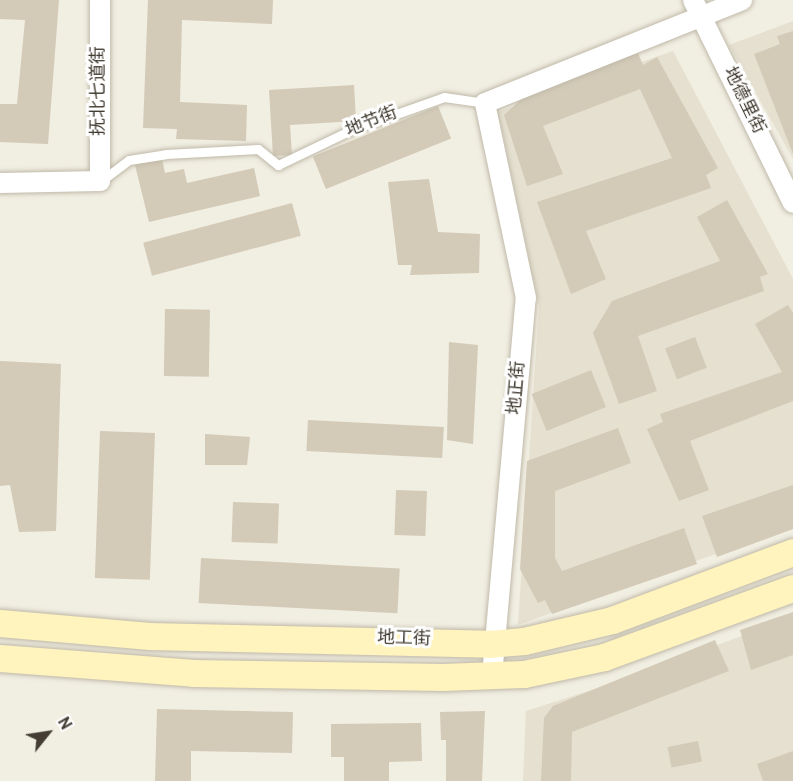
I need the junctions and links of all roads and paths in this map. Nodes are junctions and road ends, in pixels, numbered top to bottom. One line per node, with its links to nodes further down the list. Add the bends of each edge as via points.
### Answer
1 (100, 0): 5 (street, 抚北七道街)
2 (742, 0): 3 (street)
3 (697, 8): 4 (street); 7 (street, 地德里街)
4 (485, 103): 5 (lane, 地节街, via 444,97 351,130 278,165 258,149 166,154 129,160); 11 (street, 地正街, via 526,298)
5 (100, 182): 6 (street)
6 (0, 183)
7 (793, 203)
8 (793, 552): 11 (main road, 地工街, via 577,631)
9 (793, 588): 13 (main road, 地工街, via 604,657 561,669)
10 (0, 623): 11 (main road, 地工街, via 149,636)
11 (494, 643): 13 (street, 地正街)
12 (0, 658): 13 (main road, 地工街, via 193,674)
13 (492, 676)

